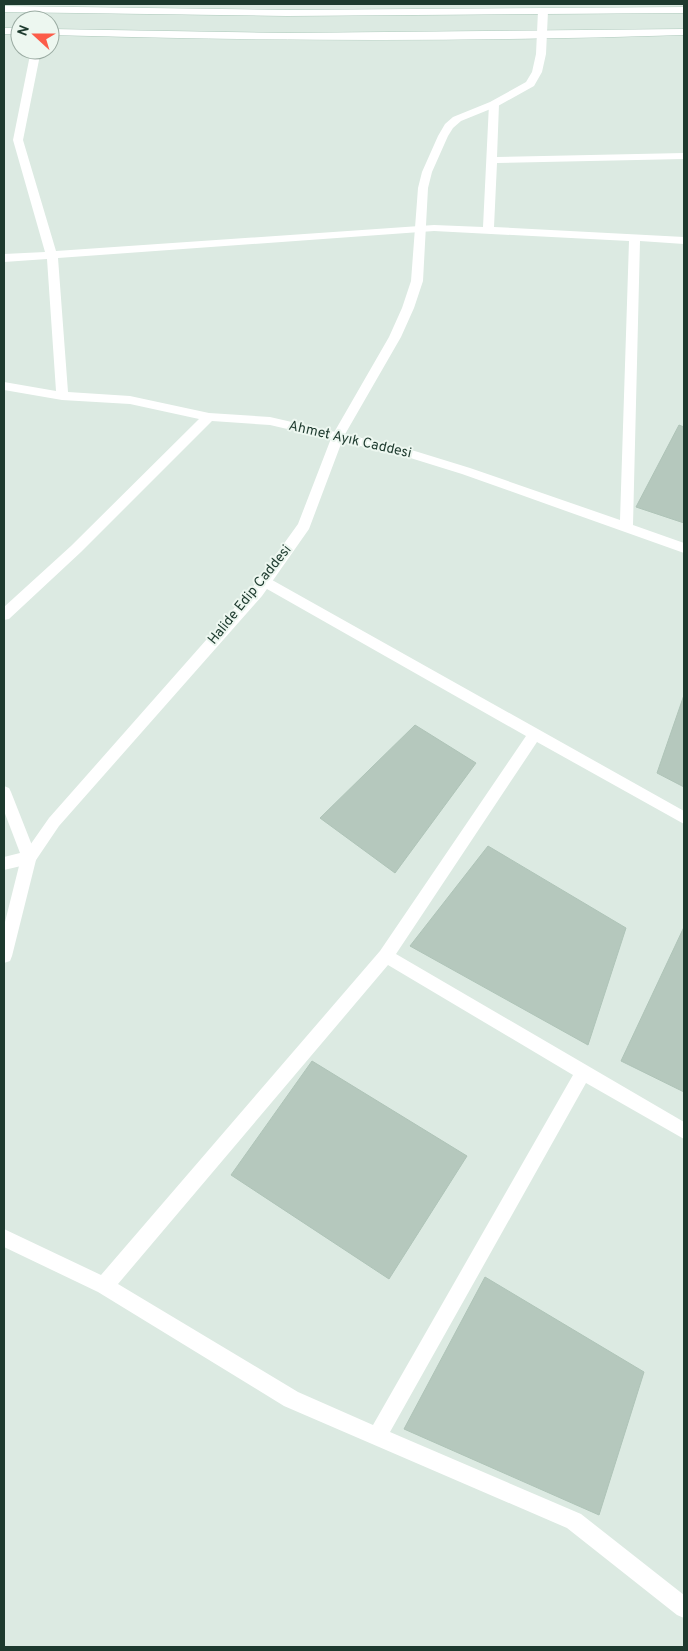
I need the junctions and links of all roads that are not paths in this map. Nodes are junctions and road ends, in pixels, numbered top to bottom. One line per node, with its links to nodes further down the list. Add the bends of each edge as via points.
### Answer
1 (108, 7): 3 (street); 4 (street)
2 (589, 7): 5 (street); 6 (street)
3 (402, 8): 6 (street)
4 (4, 9)
5 (684, 10)
6 (543, 11): 9 (street, Halide Edip Caddesi)
7 (60, 32): 9 (street, via 222,36)
8 (684, 32): 9 (street)
9 (542, 34): 11 (street, Halide Edip Caddesi, via 538,72 530,84)
10 (34, 60): 18 (street, via 18,140)
11 (494, 104): 13 (street); 14 (street, Halide Edip Caddesi, via 458,119 446,131 427,172)
12 (684, 156): 13 (street)
13 (490, 160): 15 (street)
14 (421, 229): 15 (street); 18 (street); 23 (street, Halide Edip Caddesi, via 417,281 408,308 395,337)
15 (488, 231): 16 (street)
16 (635, 238): 17 (street); 24 (street)
17 (684, 240)
18 (52, 255): 19 (street); 21 (street)
19 (4, 258)
20 (4, 386): 21 (street, Ahmet Ayık Caddesi)
21 (62, 396): 22 (street, Ahmet Ayık Caddesi, via 130,400)
22 (209, 417): 23 (street, Ahmet Ayık Caddesi, via 270,421); 27 (street, via 76,549)
23 (338, 436): 24 (street, Ahmet Ayık Caddesi, via 405,452); 26 (street, Halide Edip Caddesi, via 304,526)
24 (626, 528): 25 (street, Ahmet Ayık Caddesi)
25 (684, 548)
26 (265, 581): 28 (street); 31 (street, Halide Edip Caddesi, via 54,822)
27 (4, 615)
28 (535, 734): 30 (street); 34 (street)
29 (4, 792): 31 (street)
30 (684, 818)
31 (29, 858): 32 (street); 33 (street, Halide Edip Caddesi)
32 (4, 863)
33 (4, 956)
34 (386, 956): 35 (street); 38 (street)
35 (582, 1072): 36 (street); 39 (street)
36 (684, 1131)
37 (4, 1238): 38 (street)
38 (104, 1286): 39 (street, via 291,1399)
39 (377, 1436): 40 (street, via 574,1521)
40 (684, 1608)

